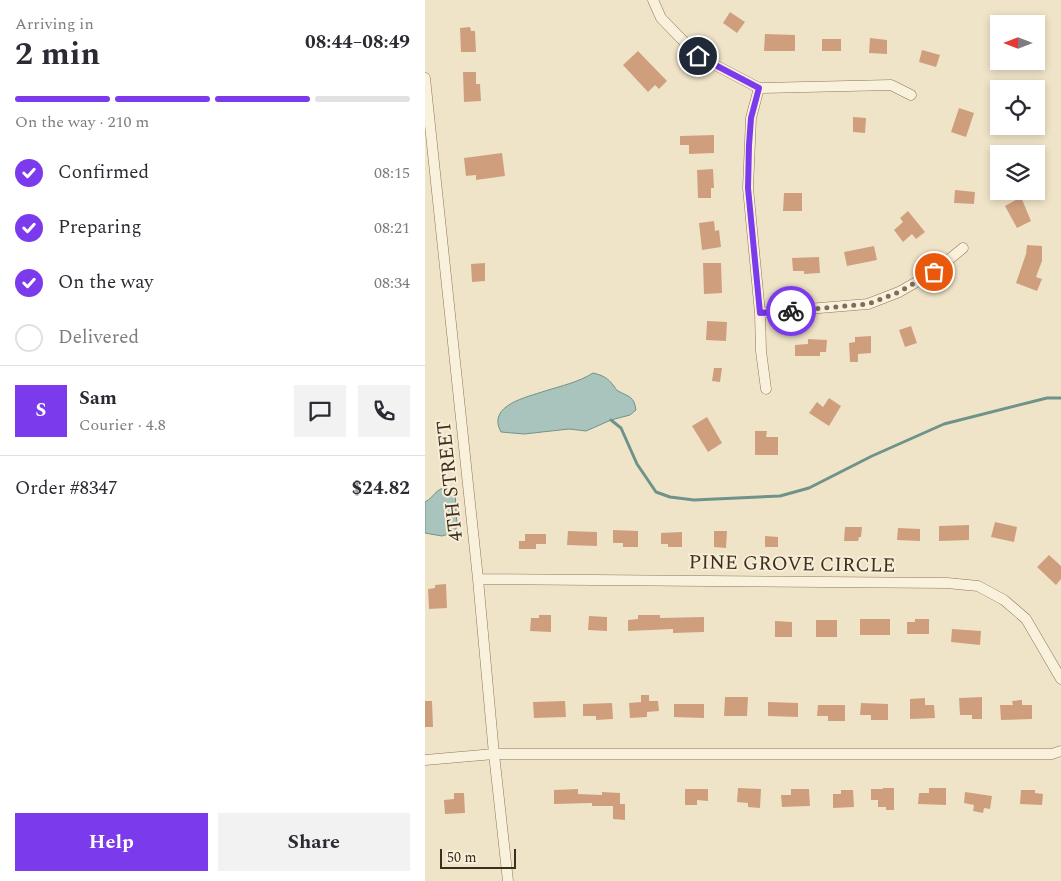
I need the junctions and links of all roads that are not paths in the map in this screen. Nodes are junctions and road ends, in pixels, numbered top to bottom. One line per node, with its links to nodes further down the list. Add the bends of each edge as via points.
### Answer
1 (653, 0): 3 (street, via 661,18 698,56)
2 (425, 78): 5 (street, 4TH STREET)
3 (759, 88): 4 (street, via 891,84); 7 (street, via 751,118 748,188)
4 (911, 95)
5 (427, 124): 9 (street, 4TH STREET)
6 (963, 248): 7 (street, via 934,272 899,292 868,304)
7 (760, 313): 8 (street)
8 (766, 389)
9 (478, 579): 10 (street, PINE GROVE CIRCLE, via 947,583 978,586 1004,600 1026,619); 12 (street, 4TH STREET)
10 (1061, 679)
11 (1061, 751): 12 (street, via 1052,754)
12 (494, 754): 13 (street); 14 (street, 4TH STREET)
13 (425, 760)
14 (508, 881)

